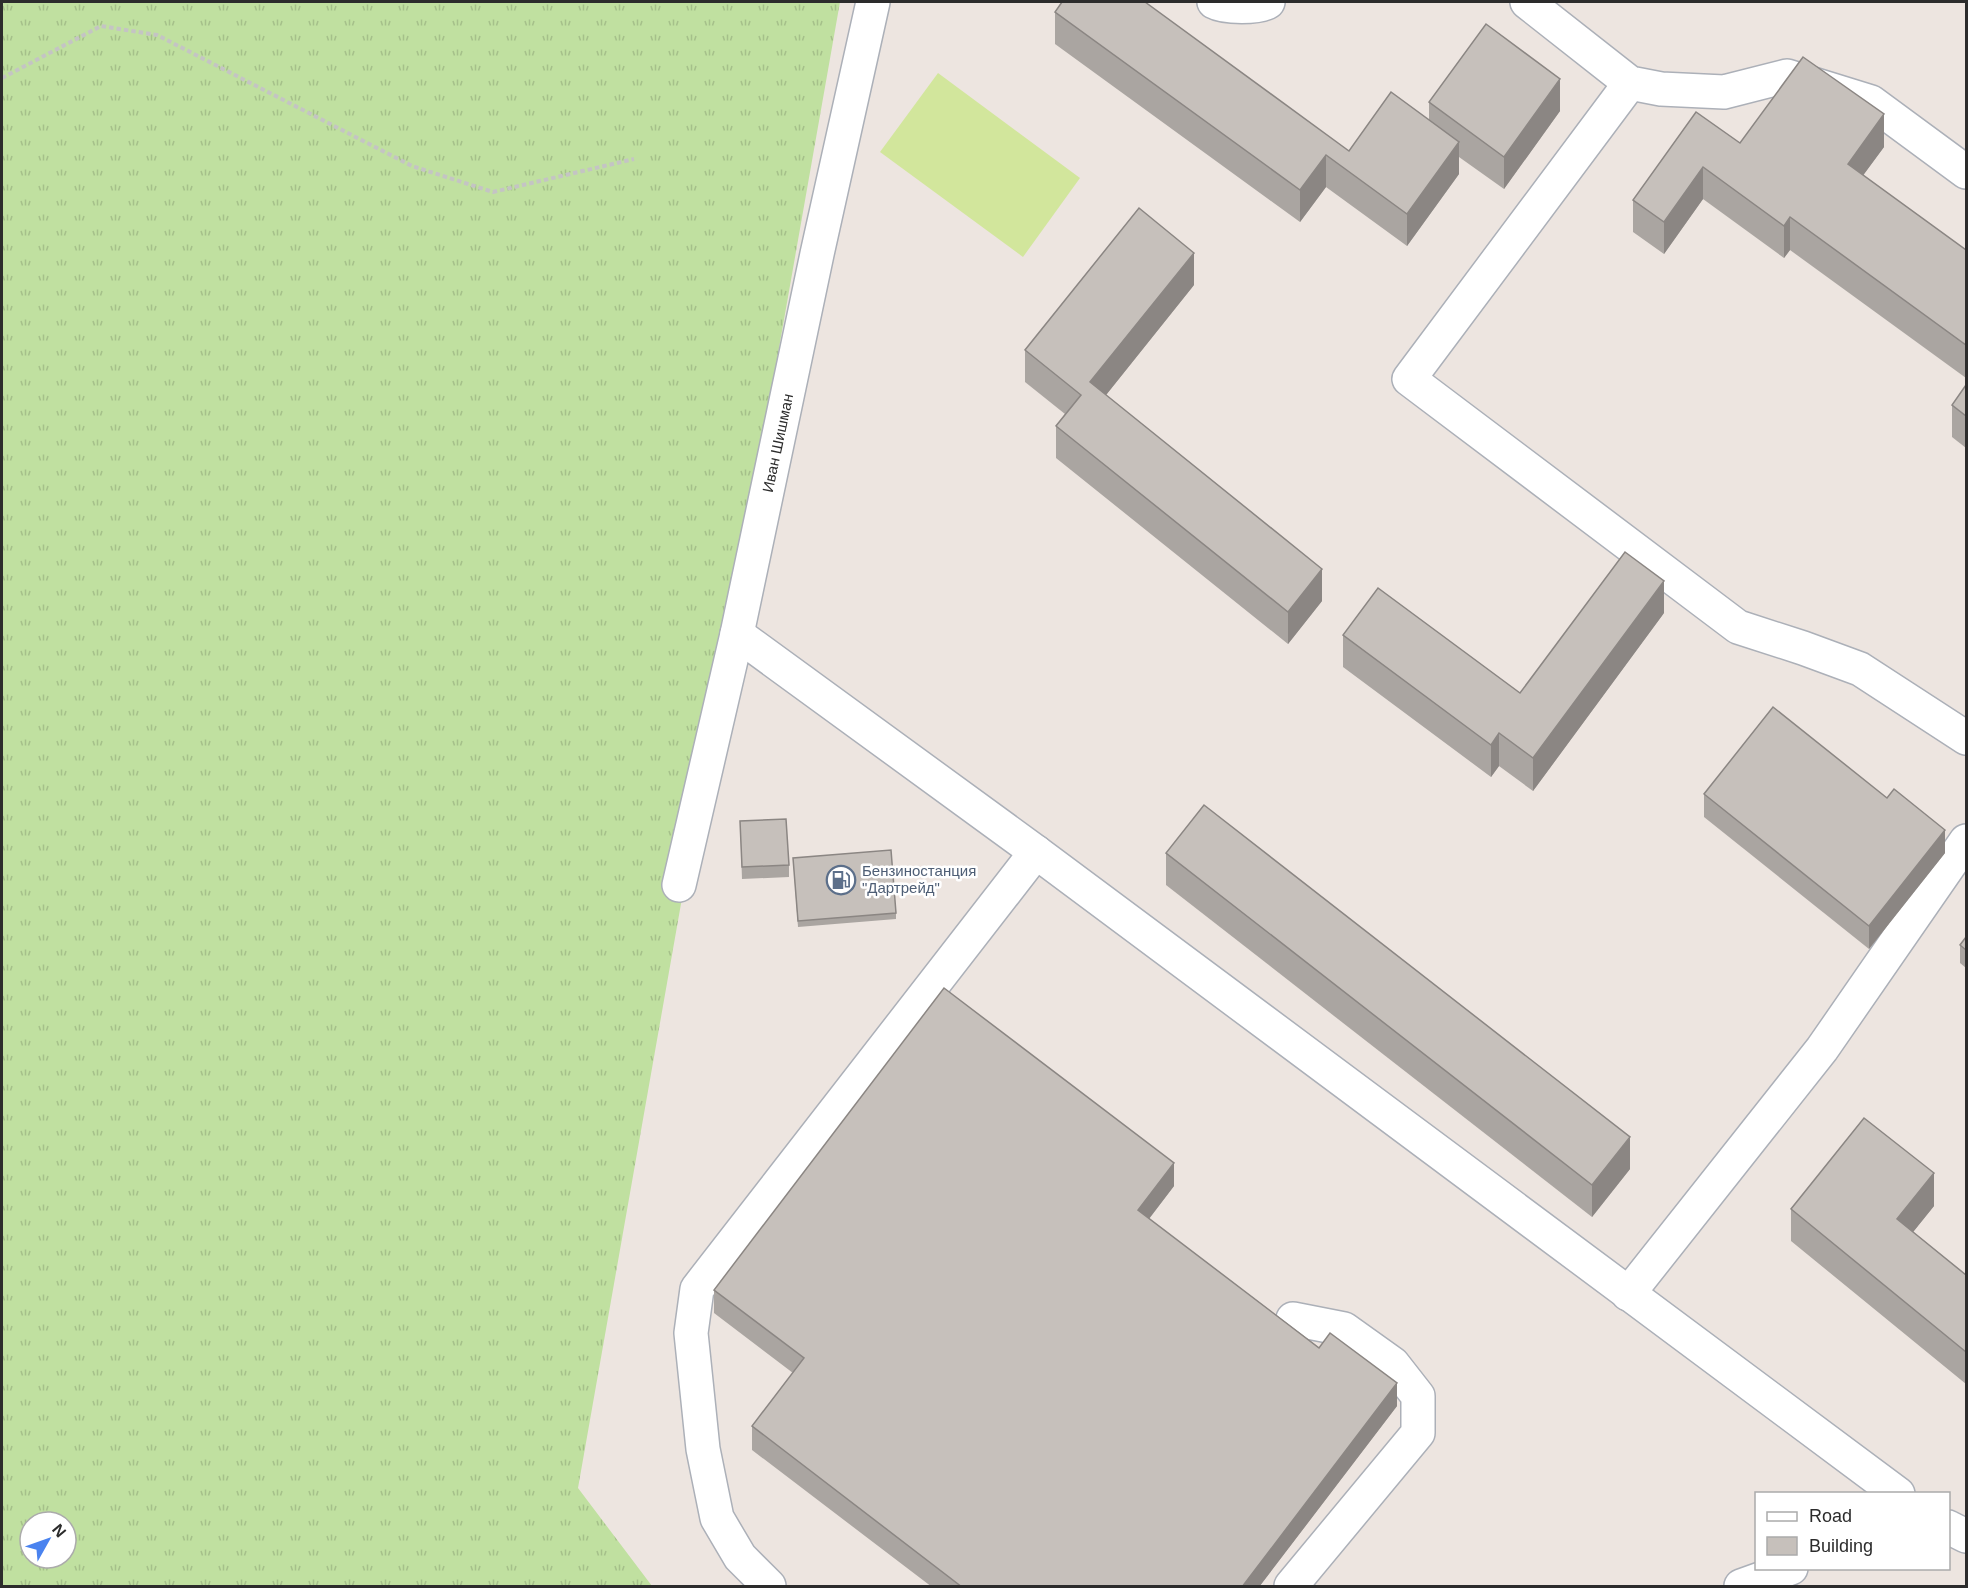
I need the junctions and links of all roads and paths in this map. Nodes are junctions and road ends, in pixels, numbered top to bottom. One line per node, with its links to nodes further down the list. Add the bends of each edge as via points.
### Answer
1 (873, 2): 9 (street, Иван Шишман)
2 (1214, 2): 3 (street, via 1263,6)
3 (1268, 2)
4 (1527, 2): 6 (street)
5 (2, 78): 7 (path, via 101,26 157,35 412,166 493,192)
6 (1630, 83): 8 (street, via 1661,89 1724,92 1786,76 1871,102); 10 (street, via 1409,379 1738,627 1860,669)
7 (634, 159)
8 (1966, 172)
9 (737, 634): 12 (street); 13 (street, Иван Шишман)
10 (1966, 738)
11 (1966, 841): 14 (street, via 1822,1049)
12 (1036, 852): 14 (street); 20 (street, via 697,1289 691,1333 703,1449 717,1518 740,1557)
13 (679, 885)
14 (1628, 1294): 16 (street)
15 (1293, 1319): 21 (street, via 1344,1329 1393,1364 1418,1396 1418,1433)
16 (1895, 1492)
17 (1950, 1528): 18 (street)
18 (1966, 1536)
19 (1788, 1570): 22 (street)
20 (769, 1587)
21 (1291, 1587)
22 (1741, 1587)

